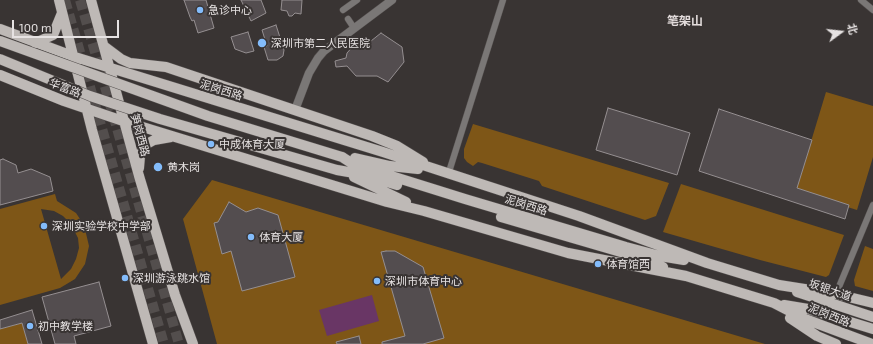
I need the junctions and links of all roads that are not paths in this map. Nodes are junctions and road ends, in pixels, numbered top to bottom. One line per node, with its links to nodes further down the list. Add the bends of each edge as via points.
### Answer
1 (59, 0): 9 (main road)
2 (91, 0): 15 (main road, 笋岗西路)
3 (357, 0): 7 (street)
4 (503, 0): 29 (street)
5 (861, 0): 8 (street)
6 (390, 1): 11 (street)
7 (343, 10)
8 (873, 10)
9 (62, 12): 14 (main road, via 53,35); 16 (main road)
10 (348, 19): 11 (street)
11 (354, 28): 23 (street, via 318,58 309,73)
12 (0, 29): 14 (main road)
13 (0, 41): 20 (main road, 华富路, bridge)
14 (35, 43): 16 (main road)
15 (105, 47): 18 (main road, 笋岗西路); 23 (main road, via 130,63 166,67)
16 (75, 57): 18 (main road); 22 (main road)
17 (0, 59): 21 (main road, 华富路, bridge)
18 (111, 68): 24 (main road, 笋岗西路); 28 (main road, 泥岗西路, via 383,152)
19 (0, 75): 22 (main road, 华富路)
20 (97, 75): 26 (main road, 泥岗西路, bridge, via 208,116)
21 (90, 96): 27 (main road, 泥岗西路, bridge)
22 (87, 109): 24 (main road, 华富路); 41 (main road)
23 (295, 110): 28 (main road, via 397,146)
24 (123, 121): 25 (main road, 泥岗西路); 30 (main road, 笋岗西路)
25 (175, 137): 30 (main road, via 154,140 145,146 140,156); 32 (main road, 泥岗西路)
26 (342, 157): 28 (main road, 泥岗西路); 33 (main road, 泥岗西路, via 353,164 422,186 619,245 660,256)
27 (337, 170): 32 (main road, 泥岗西路); 34 (main road, 泥岗西路, via 360,174 648,260)
28 (438, 172): 29 (main road, 泥岗西路)
29 (448, 175): 33 (main road, 泥岗西路, via 579,216)
30 (139, 176): 42 (main road, 笋岗西路)
31 (873, 205): 36 (street)
32 (424, 211): 34 (main road, 泥岗西路, via 568,253)
33 (707, 263): 35 (main road, 泥岗西路)
34 (686, 276): 37 (main road, 泥岗西路)
35 (779, 285): 36 (main road, 泥岗西路); 39 (main road, 坂银大道)
36 (836, 294): 38 (main road, 泥岗西路)
37 (774, 303): 40 (main road, via 808,309); 43 (main road, via 792,320 817,336); 44 (main road, 泥岗西路, via 805,319)
38 (873, 303)
39 (873, 317)
40 (873, 329)
41 (153, 344)
42 (192, 344)
43 (836, 344)
44 (872, 344)

